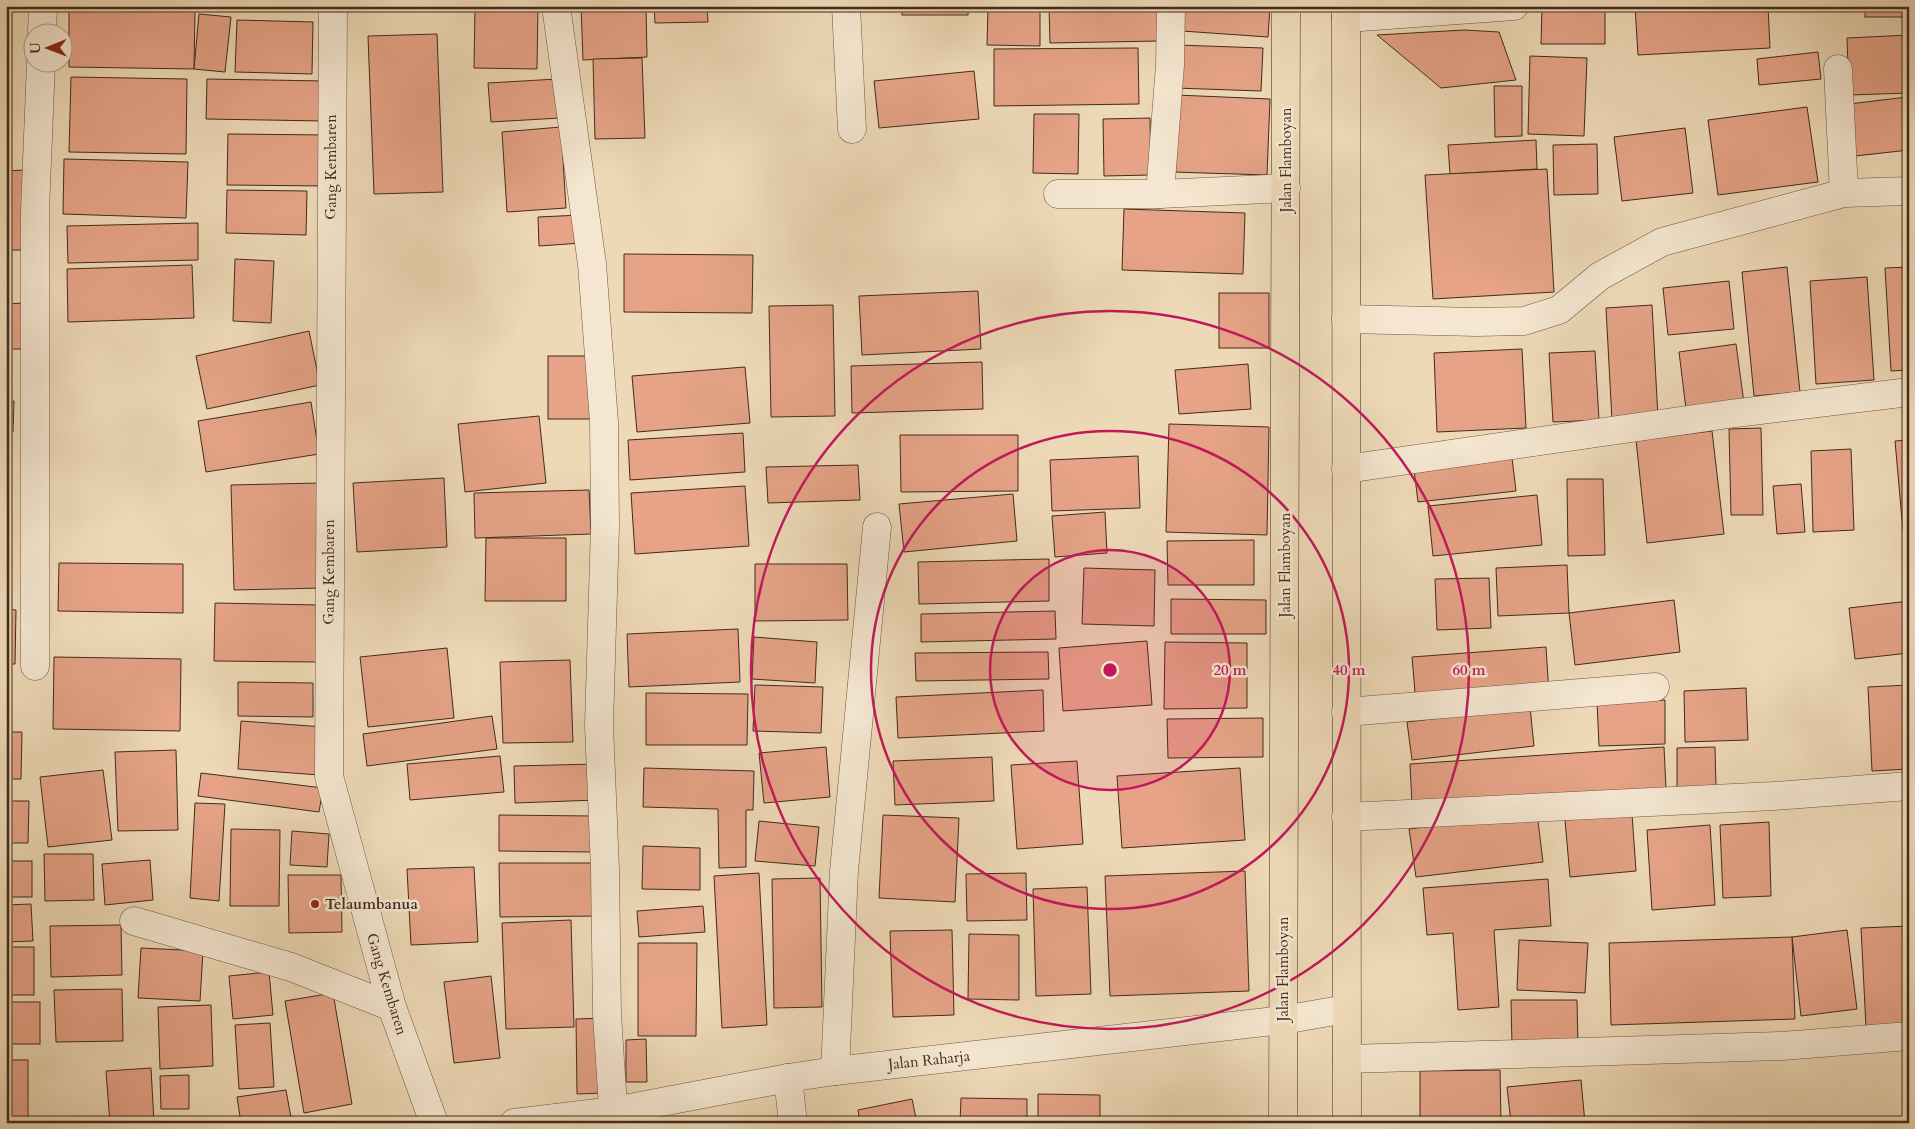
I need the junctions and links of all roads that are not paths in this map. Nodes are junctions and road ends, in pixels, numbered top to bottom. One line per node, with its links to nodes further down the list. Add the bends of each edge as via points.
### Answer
1 (43, 6): 9 (street)
2 (333, 6): 28 (street, Gang Kembaren, via 329,776)
3 (556, 6): 35 (street, via 592,264 604,422 605,526 599,725 605,869 606,1014)
4 (846, 6): 12 (street)
5 (1171, 6): 17 (street)
6 (1286, 6): 13 (main road, Jalan Flamboyan)
7 (1514, 6): 8 (street)
8 (1346, 12): 18 (main road)
9 (42, 22)
10 (1838, 69): 15 (street)
11 (41, 72): 22 (street, via 35,211)
12 (852, 130)
13 (1286, 188): 17 (street); 30 (main road, Jalan Flamboyan)
14 (1909, 192): 15 (street)
15 (1844, 193): 18 (street, via 1662,242 1600,276 1559,310 1524,320)
16 (1058, 194): 17 (street)
17 (1160, 194)
18 (1346, 319): 20 (main road)
19 (1909, 392): 20 (street, via 1728,414)
20 (1346, 469): 24 (main road)
21 (877, 527): 33 (street, via 844,871)
22 (35, 666)
23 (1654, 687): 24 (street)
24 (1346, 712): 26 (main road)
25 (1909, 786): 26 (street, via 1774,796)
26 (1346, 817): 29 (main road)
27 (134, 921): 28 (street, via 291,966)
28 (392, 1007): 36 (street, Gang Kembaren)
29 (1346, 1009): 30 (street, Jalan Raharja); 32 (main road)
30 (1283, 1020): 33 (street, Jalan Raharja); 39 (main road, Jalan Flamboyan)
31 (1909, 1036): 32 (street, via 1782,1046)
32 (1347, 1058): 40 (main road)
33 (835, 1071): 34 (street, Jalan Raharja)
34 (788, 1078): 35 (street, Jalan Raharja); 38 (street)
35 (614, 1117): 37 (street, Jalan Raharja)
36 (434, 1123)
37 (514, 1123)
38 (793, 1123)
39 (1283, 1123)
40 (1347, 1123)

